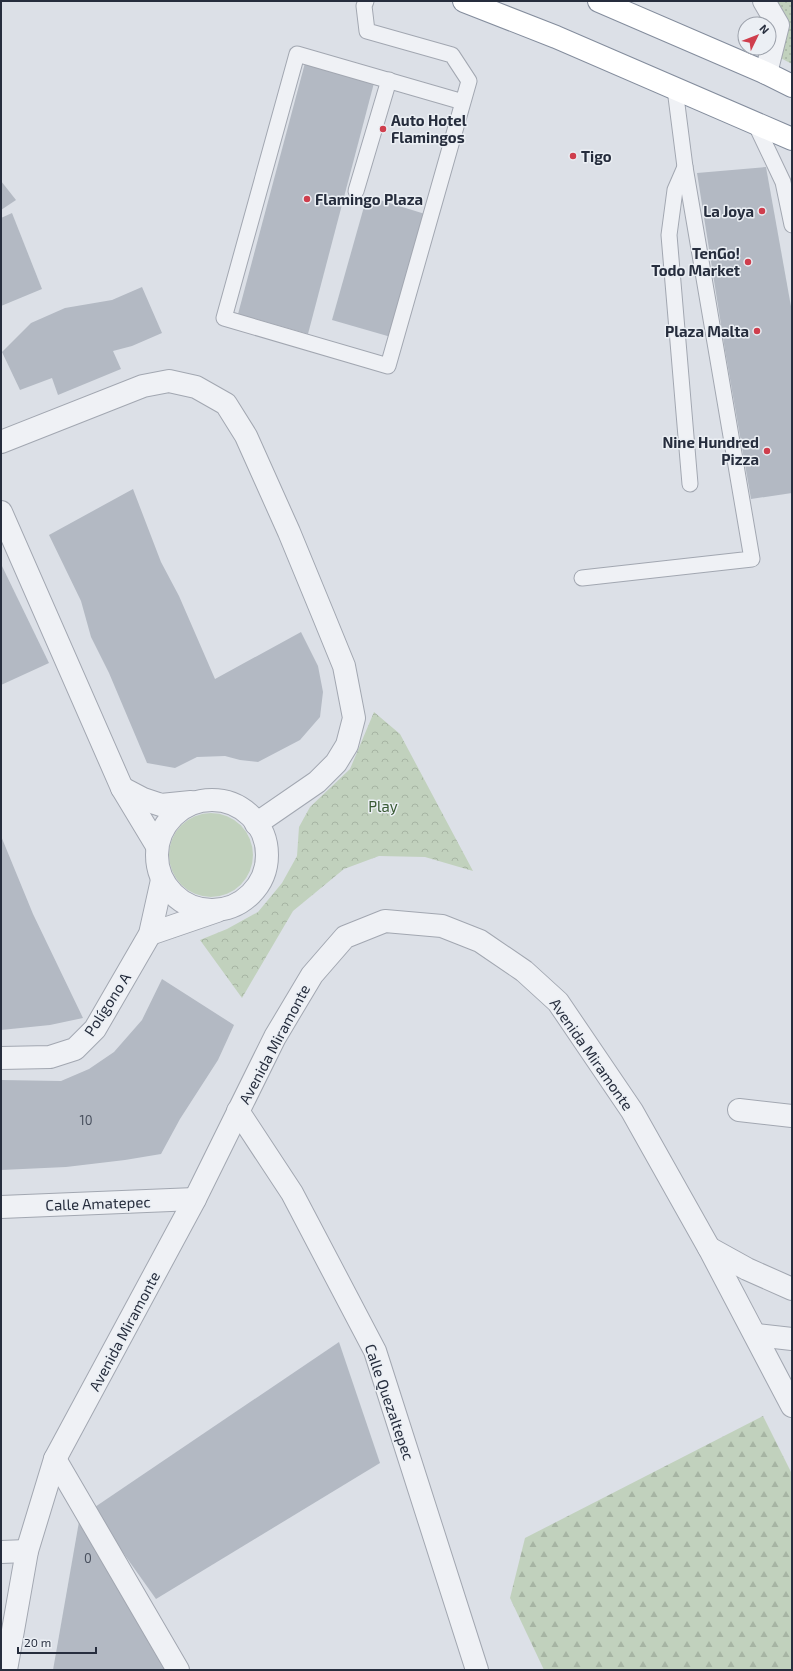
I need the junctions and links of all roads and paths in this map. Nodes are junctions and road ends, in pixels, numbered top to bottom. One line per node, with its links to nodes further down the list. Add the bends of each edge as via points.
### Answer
1 (366, 1): 9 (lane, via 364,6 367,31 452,55 469,81)
2 (464, 1): 8 (highway, via 556,37)
3 (599, 1): 5 (highway)
4 (764, 1): 5 (street, via 778,25)
5 (766, 73): 7 (highway)
6 (389, 80): 9 (lane); 9 (lane, via 297,54 224,318 388,366); 14 (lane)
7 (792, 86)
8 (675, 89): 10 (highway); 13 (lane)
9 (463, 102)
10 (754, 121): 11 (highway); 12 (highway); 15 (lane, via 783,182)
11 (792, 139)
12 (792, 152)
13 (685, 167): 17 (lane, via 675,190 669,236); 19 (lane, via 752,559)
14 (356, 191)
15 (792, 225)
16 (1, 442): 22 (street, via 144,386 169,381 196,387 226,404 246,436 344,666 354,718 347,745 336,763 317,782)
17 (690, 484)
18 (1, 512): 20 (street)
19 (582, 578)
20 (122, 788): 21 (street, via 160,805); 23 (street)
21 (202, 801): 22 (street, via 220,801 237,806); 23 (street, via 186,806 172,816 162,830)
22 (256, 824): 25 (street, via 266,848 266,865 260,882 250,895 237,905)
23 (157, 846): 24 (street, via 157,864)
24 (162, 880): 25 (street, via 173,894 187,905 204,910); 26 (street, Polígono A)
25 (222, 910): 26 (street)
26 (150, 934): 27 (street, Polígono A, via 95,1029 75,1049 50,1057)
27 (1, 1058)
28 (739, 1110): 30 (street)
29 (238, 1111): 31 (street, Avenida Miramonte); 33 (street, Avenida Miramonte, via 274,1037 312,975 345,937 385,921 442,926 480,941 524,971 558,1002 632,1110); 43 (street, Calle Quezaltepec, via 292,1193 375,1351)
30 (792, 1116)
31 (195, 1199): 32 (street, Calle Amatepec); 38 (street, Avenida Miramonte)
32 (1, 1207)
33 (709, 1248): 34 (street); 35 (street, Avenida Miramonte)
34 (792, 1289)
35 (756, 1335): 36 (street); 37 (street, Avenida Miramonte)
36 (792, 1339)
37 (792, 1406)
38 (55, 1458): 39 (street, Avenida Miramonte); 42 (street)
39 (27, 1551): 40 (street); 41 (street, Avenida Miramonte)
40 (1, 1552)
41 (6, 1670)
42 (178, 1670)
43 (477, 1670)

